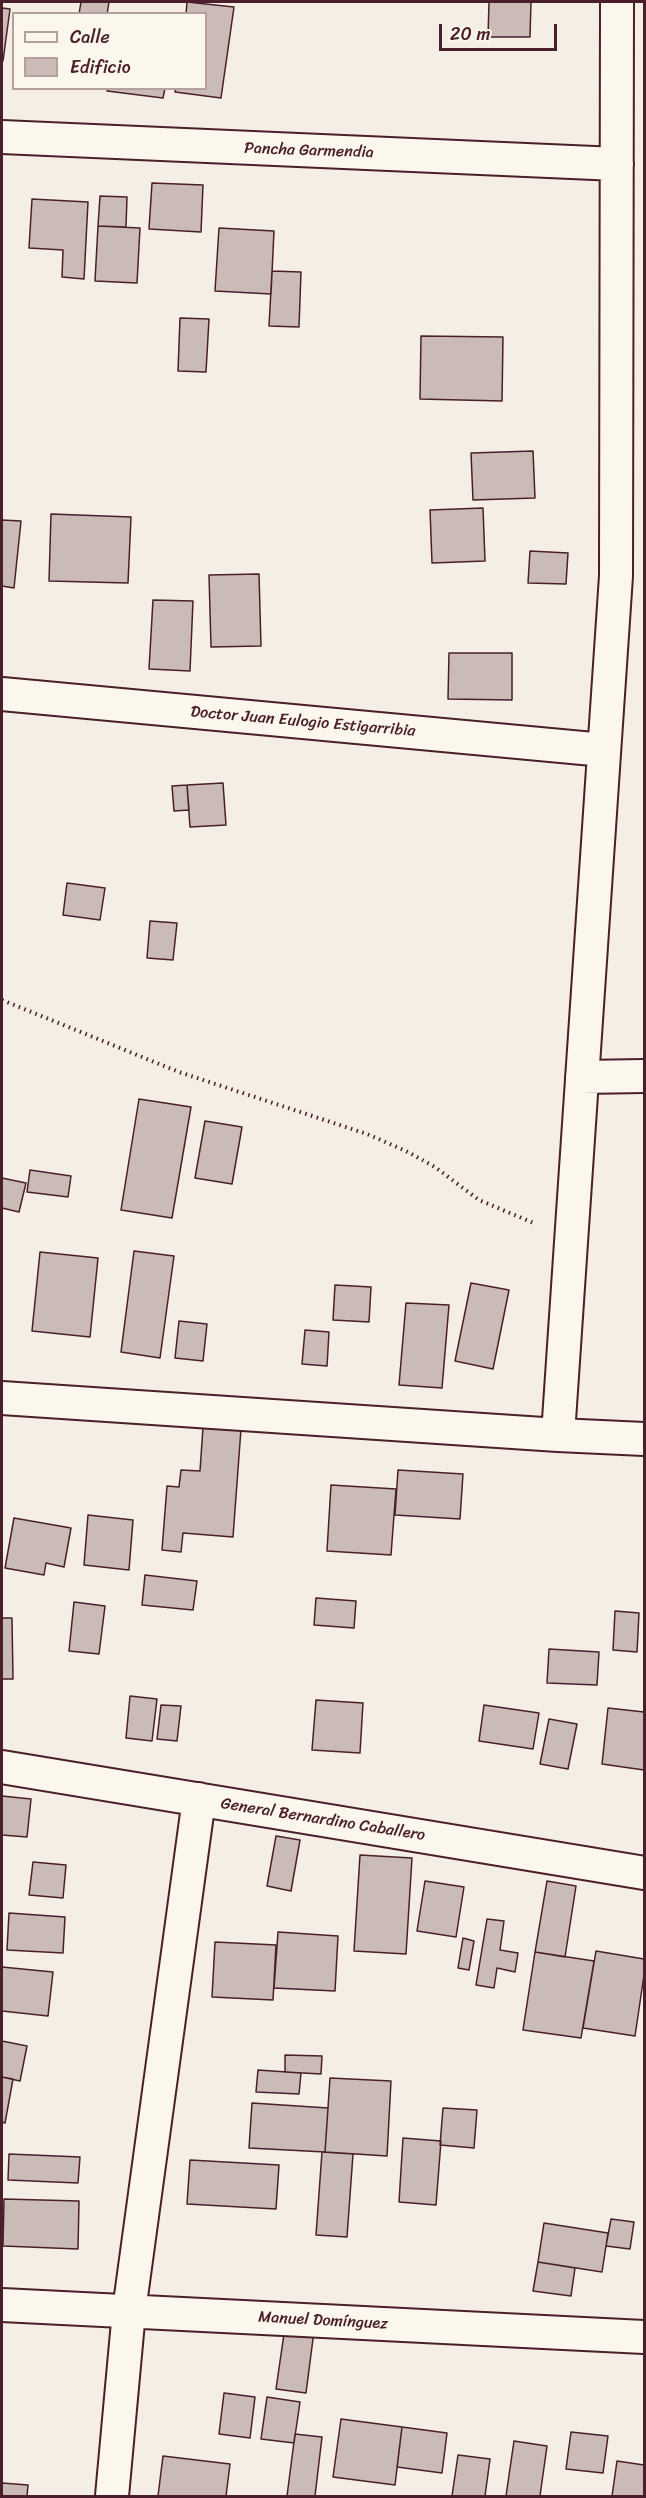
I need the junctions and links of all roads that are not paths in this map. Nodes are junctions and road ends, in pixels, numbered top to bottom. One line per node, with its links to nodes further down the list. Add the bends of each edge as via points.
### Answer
1 (617, 2): 3 (street)
2 (2, 137): 3 (street, Pancha Garmendia)
3 (617, 164): 5 (street, via 616,576)
4 (2, 694): 5 (street, Doctor Juan Eulogio Estigarribia)
5 (604, 750): 7 (street)
6 (645, 1076): 7 (street)
7 (582, 1077): 9 (street)
8 (2, 1398): 9 (street)
9 (558, 1435): 10 (street)
10 (645, 1439)
11 (2, 1767): 12 (street, General Bernardino Caballero)
12 (199, 1799): 13 (street, General Bernardino Caballero); 15 (street)
13 (645, 1873)
14 (2, 2305): 15 (street, Manuel Domínguez)
15 (129, 2311): 16 (street, Manuel Domínguez); 17 (street)
16 (645, 2337)
17 (112, 2496)

